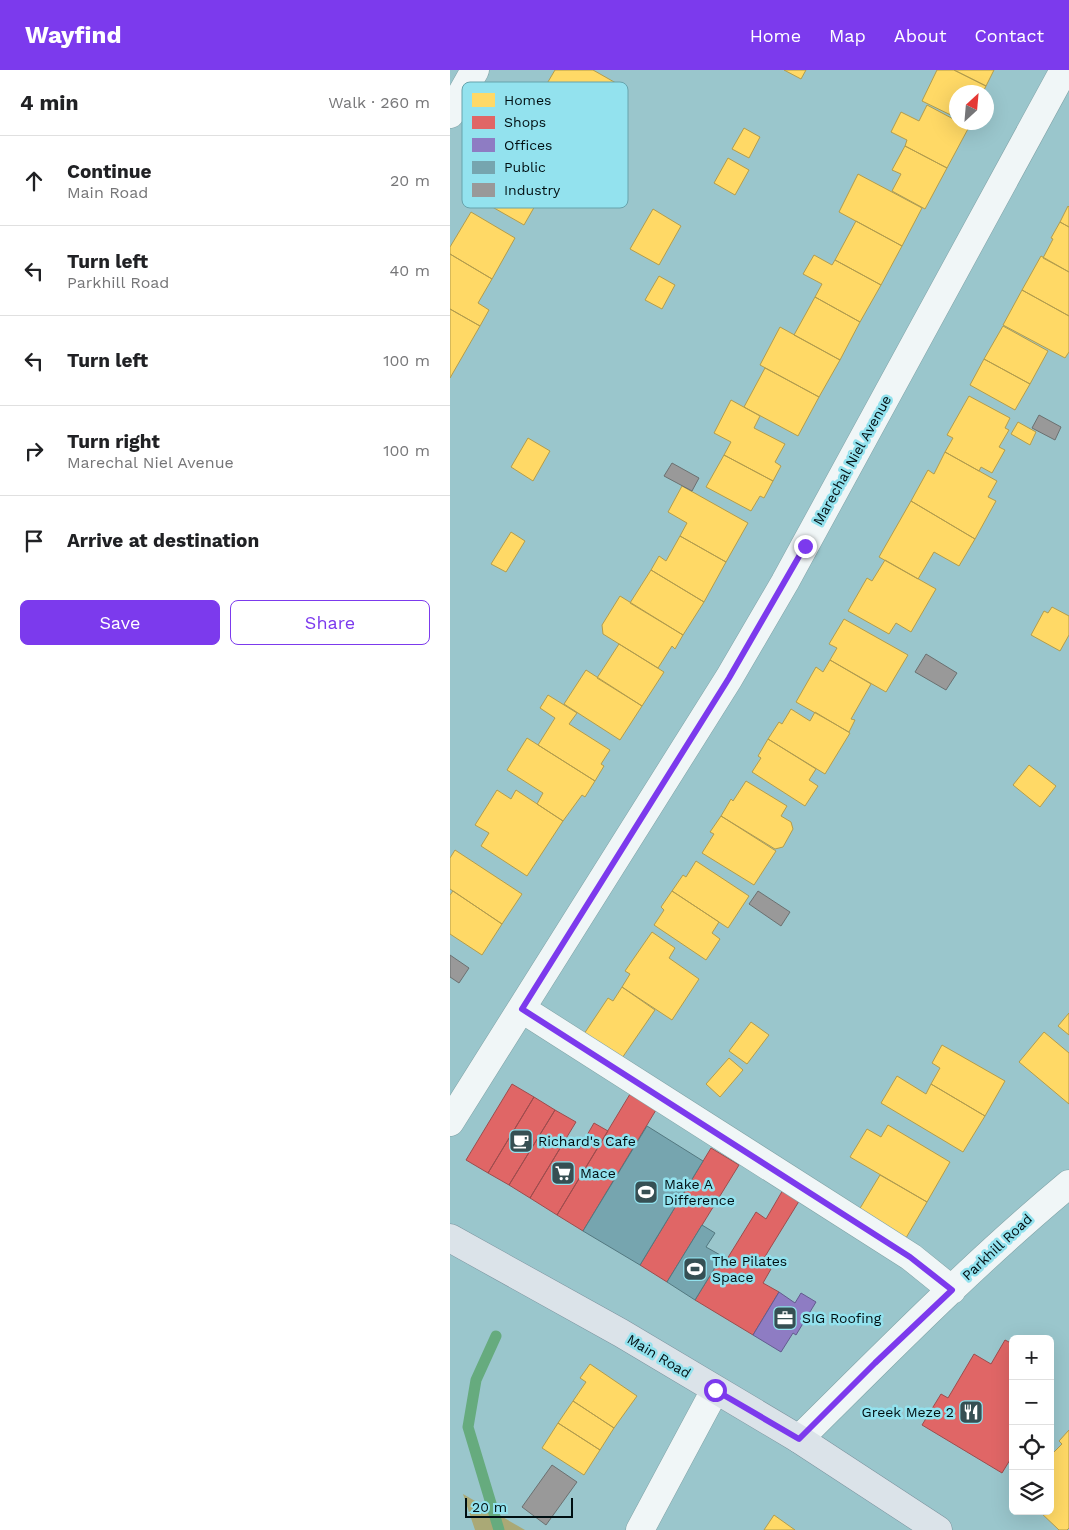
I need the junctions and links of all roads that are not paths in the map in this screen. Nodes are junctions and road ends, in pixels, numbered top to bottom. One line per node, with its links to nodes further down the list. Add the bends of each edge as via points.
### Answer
1 (475, 70): 3 (street)
2 (1064, 70): 6 (street, Marechal Niel Avenue, via 785,582 729,678)
3 (468, 82)
4 (462, 93): 5 (street)
5 (450, 114)
6 (522, 1009): 7 (street, Marechal Niel Avenue); 10 (street, via 910,1257)
7 (450, 1122)
8 (1069, 1184): 10 (street, Parkhill Road)
9 (450, 1238): 11 (main road, Main Road)
10 (952, 1290): 12 (street, Parkhill Road)
11 (715, 1390): 12 (main road, Main Road); 13 (street)
12 (799, 1439): 14 (main road, Main Road)
13 (640, 1530)
14 (938, 1530)

